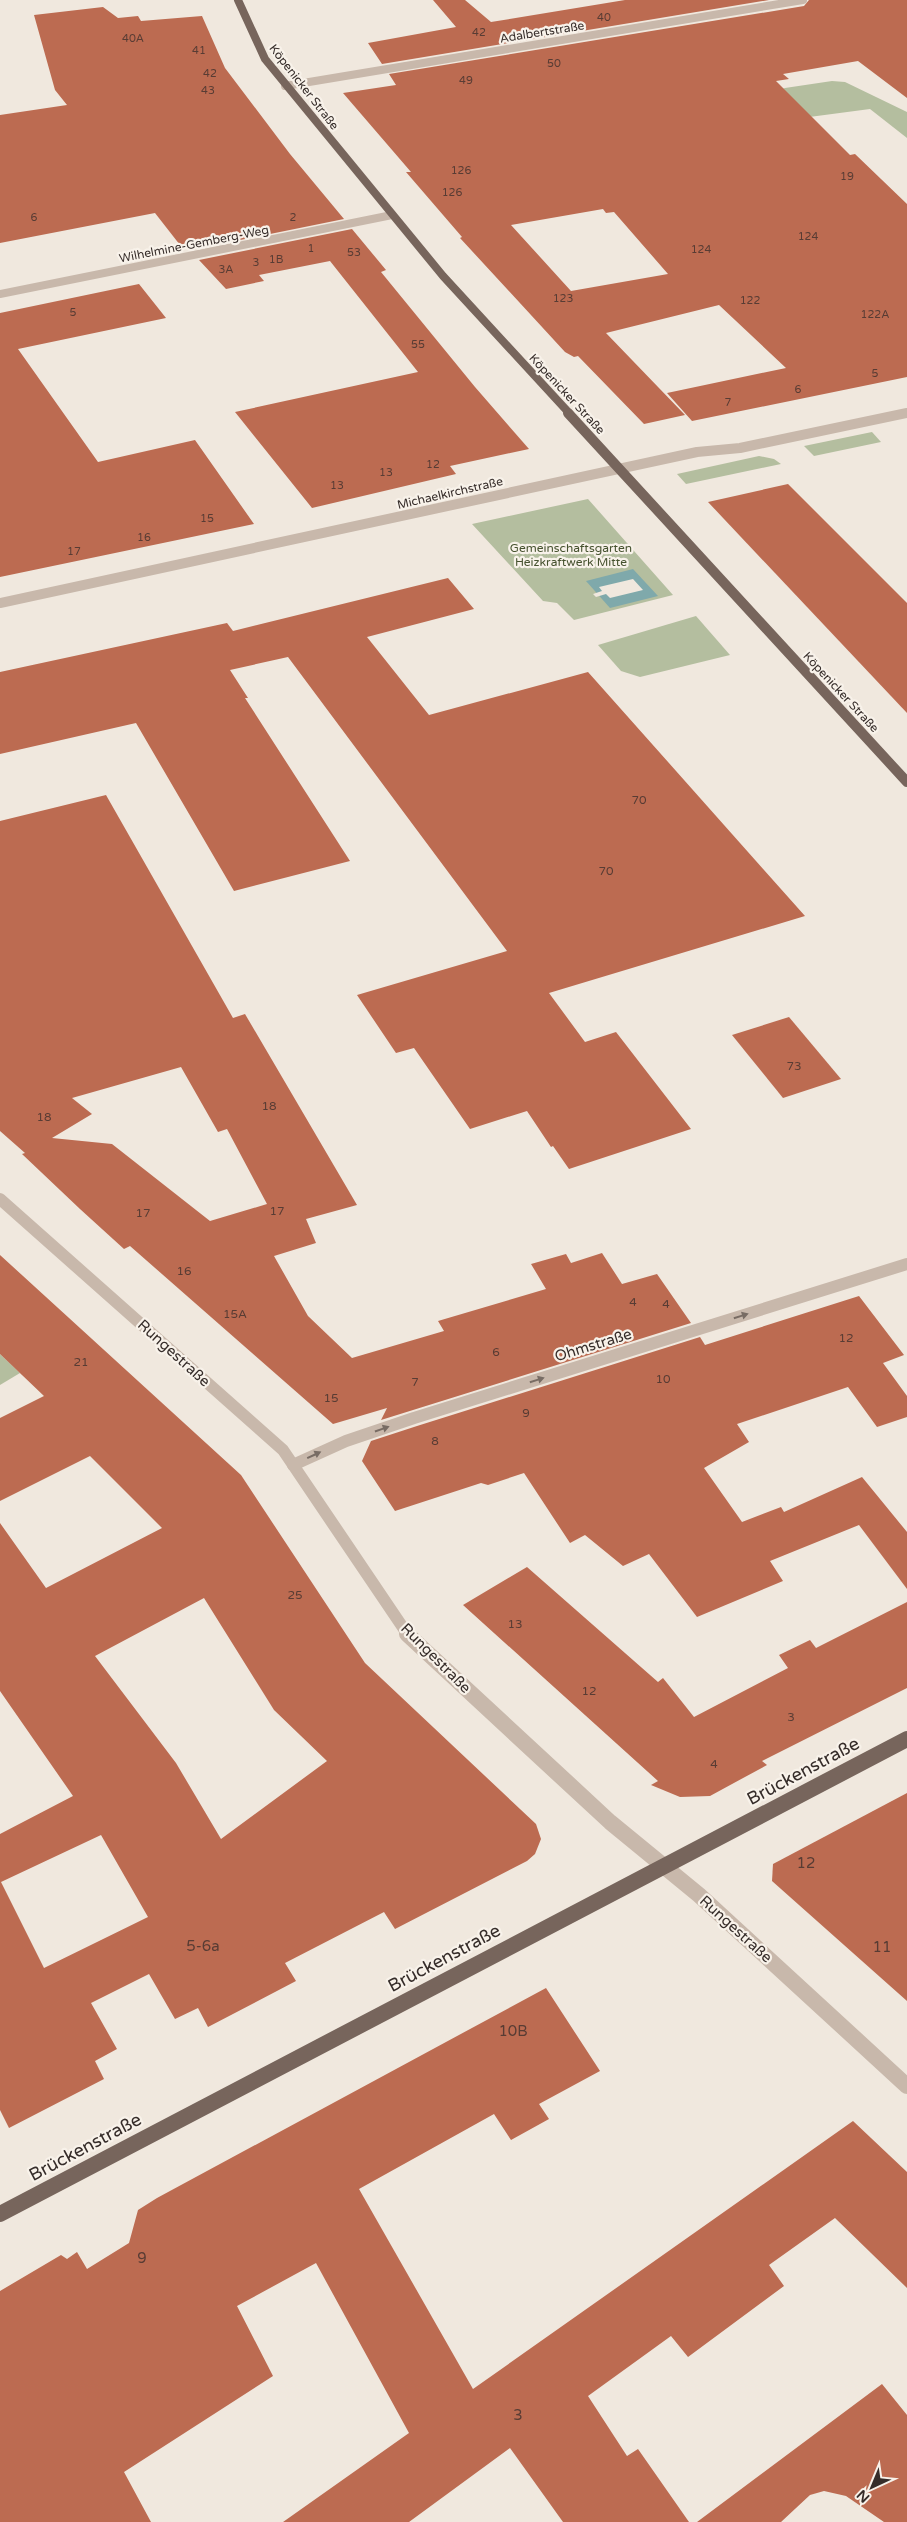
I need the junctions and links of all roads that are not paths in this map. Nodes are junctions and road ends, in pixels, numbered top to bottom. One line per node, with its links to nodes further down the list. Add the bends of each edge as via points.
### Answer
1 (238, 0): 3 (main road, Köpenicker Straße, via 256,44)
2 (803, 0): 3 (street, Adalbertstraße)
3 (285, 86): 4 (main road, Köpenicker Straße)
4 (392, 215): 5 (street, Wilhelmine-Gemberg-Weg); 7 (main road, Köpenicker Straße)
5 (0, 294)
6 (907, 413): 7 (street, Michaelkirchstraße)
7 (619, 469): 8 (street, Michaelkirchstraße); 9 (main road, Köpenicker Straße)
8 (0, 603)
9 (907, 782)
10 (0, 1199): 12 (street, Rungestraße, via 283,1450)
11 (907, 1264): 12 (street, Ohmstraße, one-way to 11, via 346,1441 414,1418)
12 (293, 1465): 14 (street, Rungestraße, via 407,1634 610,1822)
13 (907, 1739): 14 (main road, Brückenstraße)
14 (664, 1866): 15 (street, Rungestraße); 16 (main road, Brückenstraße)
15 (907, 2086)
16 (0, 2214)

